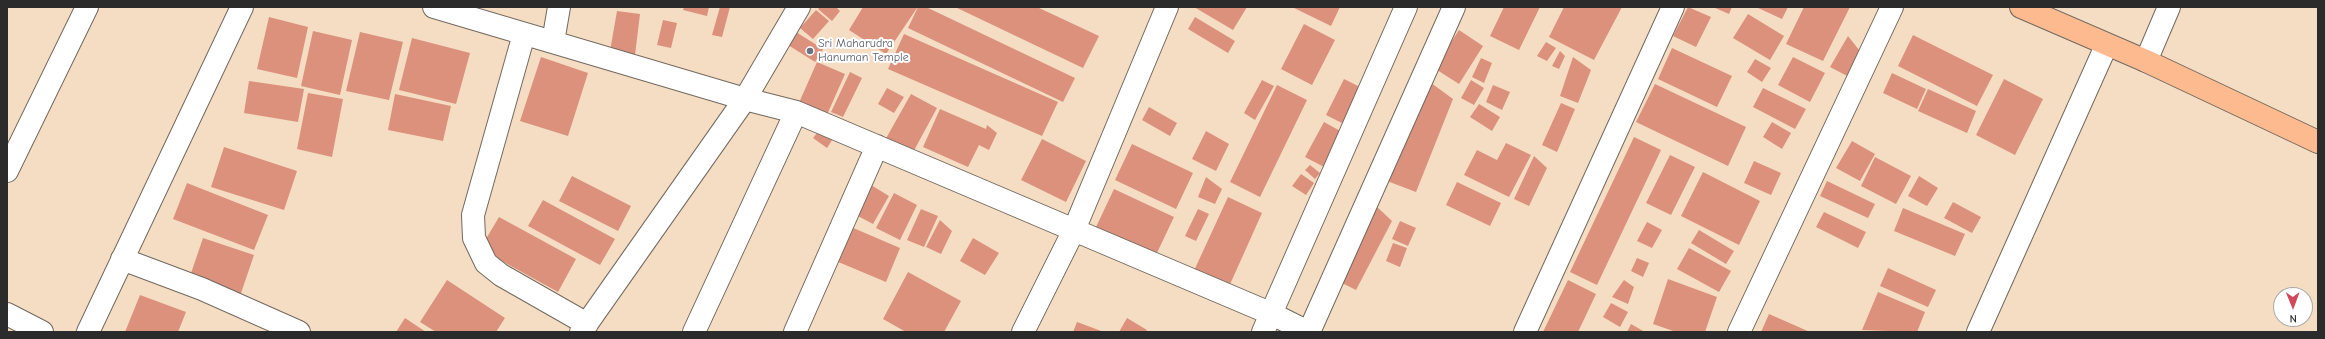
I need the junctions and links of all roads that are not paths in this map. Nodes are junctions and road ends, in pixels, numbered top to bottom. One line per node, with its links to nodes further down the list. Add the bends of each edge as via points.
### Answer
1 (87, 7): 21 (street)
2 (242, 7): 23 (street)
3 (434, 7): 13 (street)
4 (559, 7): 14 (street)
5 (799, 7): 17 (street)
6 (1167, 7): 22 (street)
7 (1406, 7): 25 (street)
8 (1454, 7): 33 (street)
9 (1673, 7): 34 (street)
10 (1892, 7): 35 (street)
11 (2021, 7): 15 (main road)
12 (2169, 7): 16 (street)
13 (524, 34): 14 (street); 26 (street, via 473,215 474,238 486,263)
14 (553, 42): 17 (street)
15 (2106, 46): 16 (main road); 36 (street)
16 (2146, 61): 19 (main road)
17 (745, 100): 18 (street); 26 (street)
18 (796, 112): 20 (street); 30 (street)
19 (2318, 142)
20 (877, 146): 22 (street); 31 (street)
21 (7, 171)
22 (1074, 230): 25 (street); 32 (street)
23 (122, 259): 28 (street); 29 (street, via 202,289)
24 (7, 314): 27 (street)
25 (1268, 323): 33 (street)
26 (584, 328)
27 (42, 332)
28 (88, 332)
29 (299, 332)
30 (694, 332)
31 (795, 332)
32 (1024, 332)
33 (1308, 332)
34 (1524, 332)
35 (1739, 332)
36 (1978, 332)

